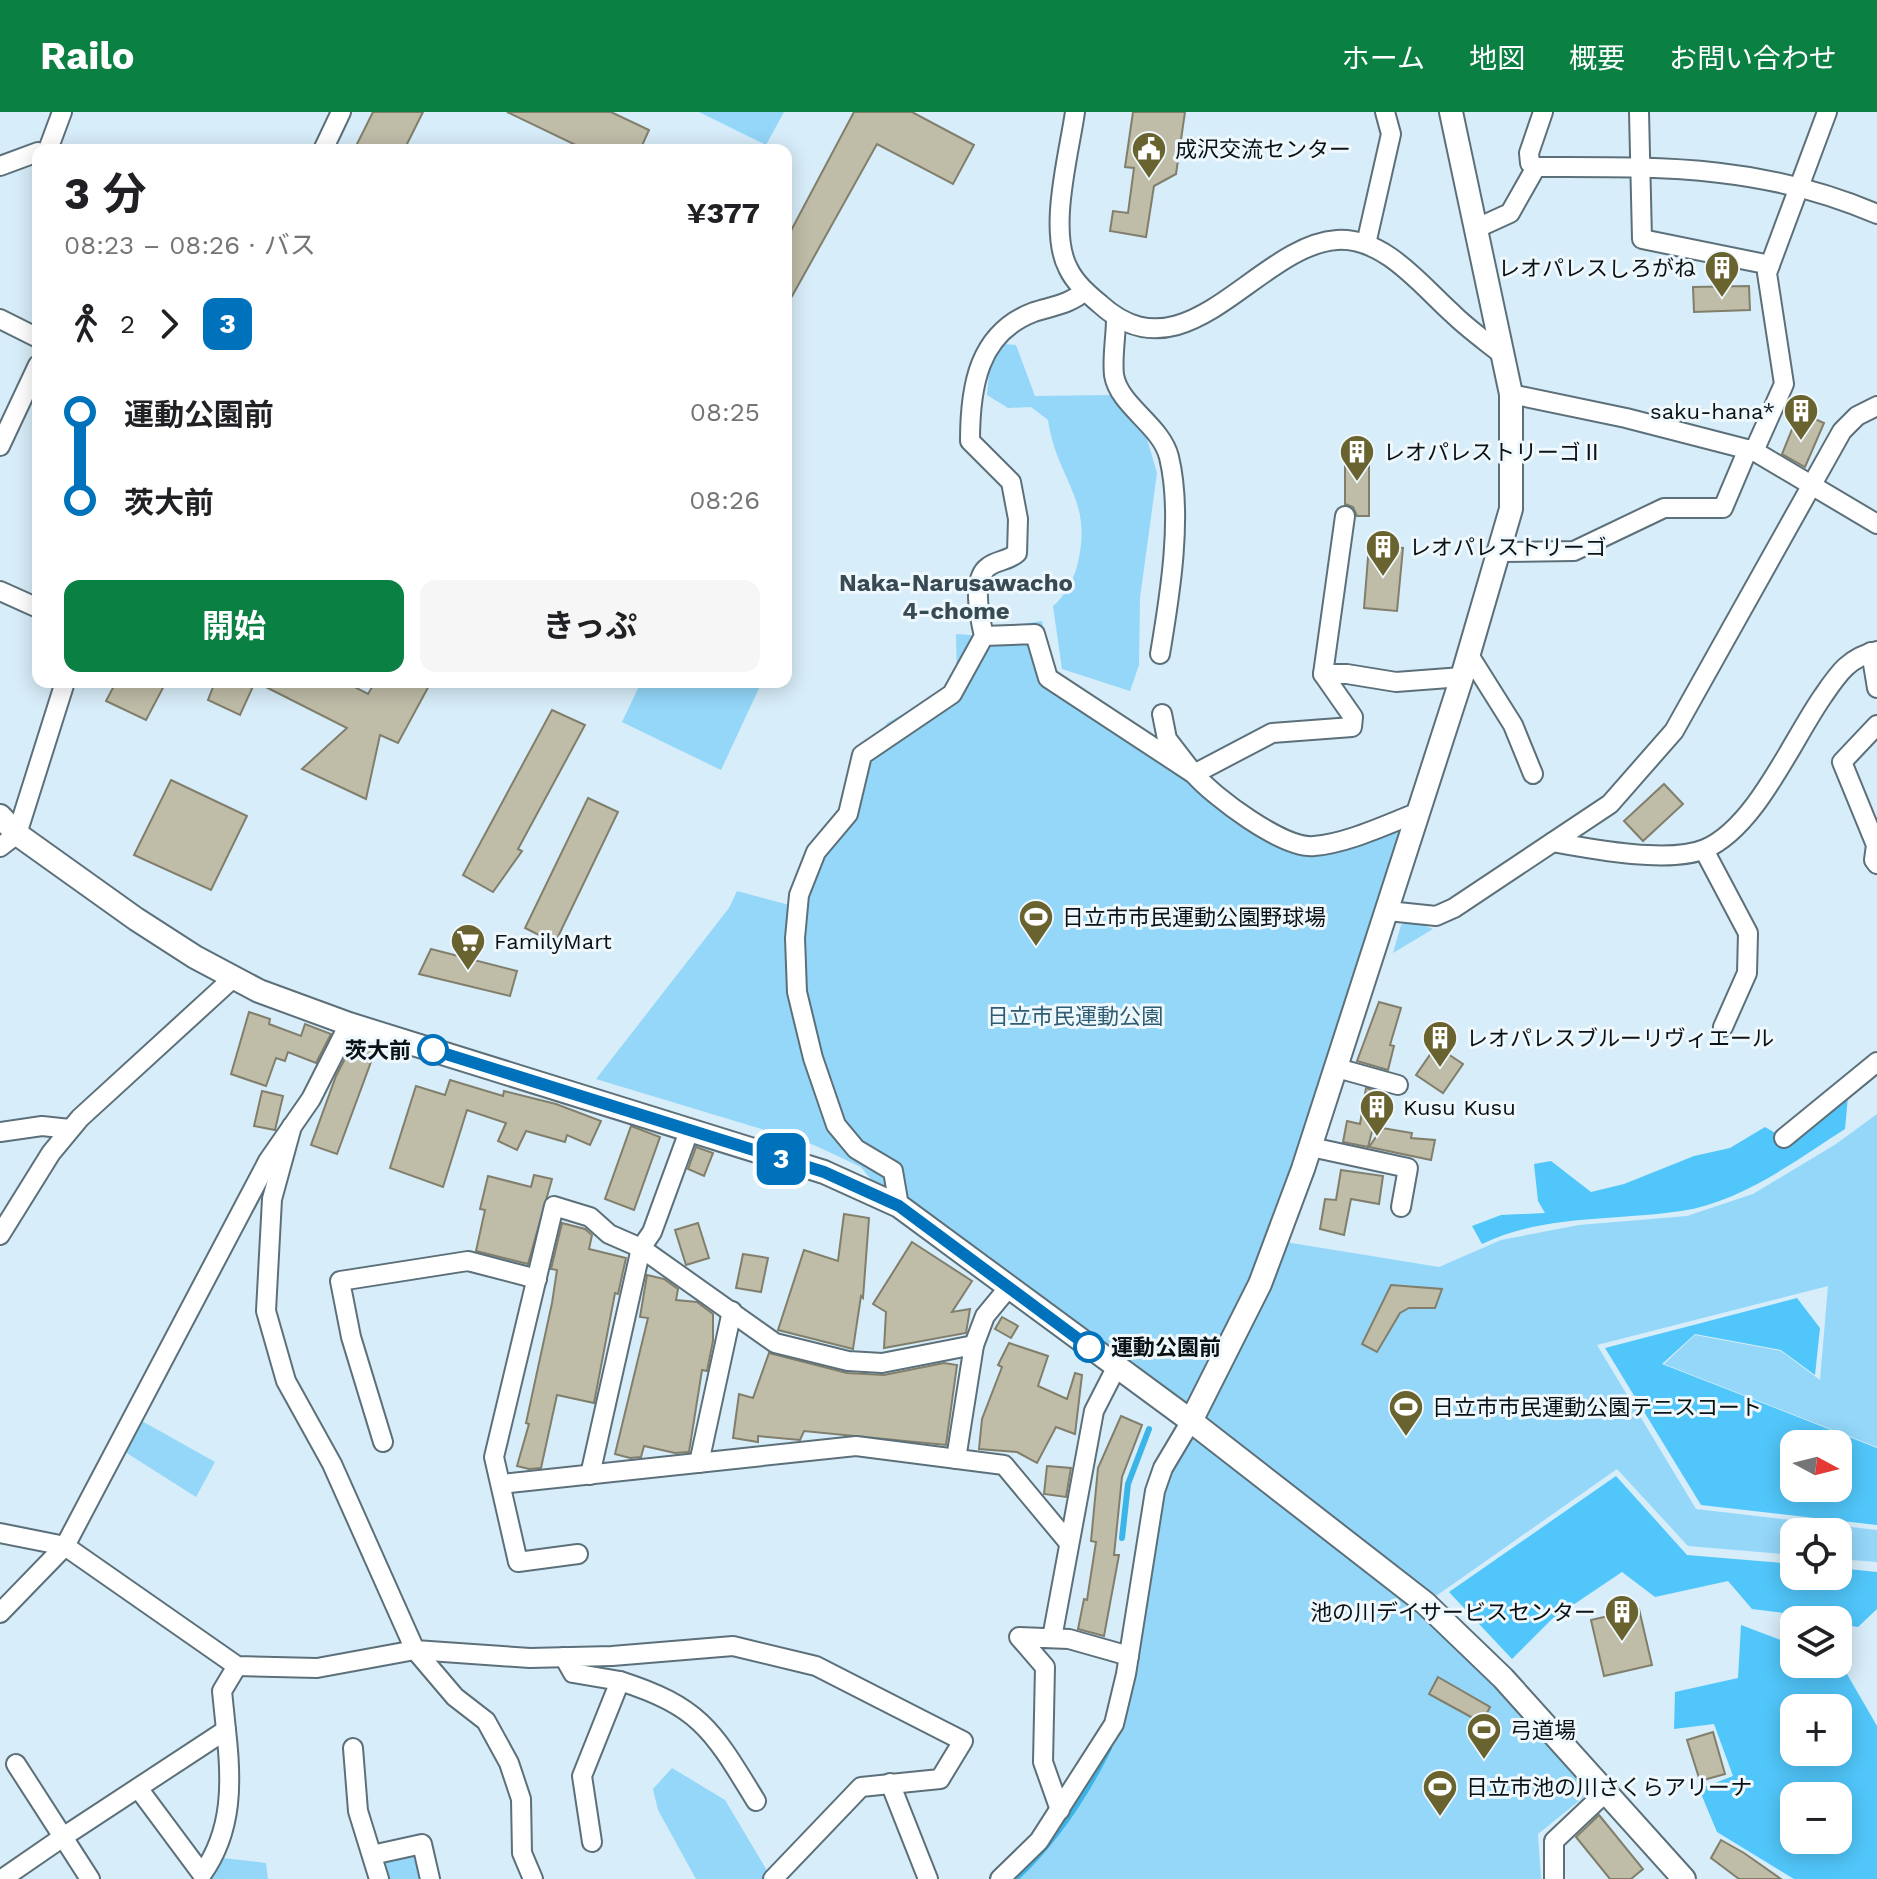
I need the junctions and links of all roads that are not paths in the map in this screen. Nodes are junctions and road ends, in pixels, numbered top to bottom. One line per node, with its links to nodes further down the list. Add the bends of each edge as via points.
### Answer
1 (62, 112): 9 (street)
2 (341, 112): 10 (street)
3 (1075, 112): 20 (street, via 1060,243 1066,266)
4 (1385, 112): 18 (street, via 1391,134)
5 (1451, 112): 17 (street)
6 (1543, 112): 13 (street, via 1529,153)
7 (1639, 112): 14 (street)
8 (1827, 112): 15 (street)
9 (48, 144)
10 (326, 144)
11 (32, 155): 12 (street)
12 (0, 166)
13 (1536, 167): 14 (street); 17 (street, via 1510,213)
14 (1639, 167): 15 (street, via 1735,172); 19 (street, via 1642,239)
15 (1798, 186): 16 (street); 19 (street)
16 (1877, 214)
17 (1475, 229): 24 (street)
18 (1366, 244): 22 (street, via 1338,240 1308,248 1184,323 1151,330); 24 (street, via 1411,274)
19 (1770, 265): 29 (street, via 1784,384)
20 (1085, 291): 22 (street); 36 (street, via 996,334 982,358 970,441 1011,482 1018,519 1017,553 986,567 979,579)
21 (0, 319): 23 (street)
22 (1116, 319): 38 (street, via 1114,375 1168,453 1175,495 1169,603)
23 (32, 335)
24 (1504, 356): 26 (street)
25 (32, 378): 28 (street)
26 (1511, 394): 29 (street); 33 (street, via 1511,509)
27 (1877, 406): 30 (street, via 1842,431)
28 (0, 446)
29 (1751, 450): 30 (street); 33 (street, via 1723,508 1664,508 1574,551)
30 (1811, 482): 32 (street); 50 (street, via 1674,731 1610,804)
31 (1345, 516): 40 (street)
32 (1877, 524)
33 (1500, 552): 39 (street)
34 (0, 591): 35 (street)
35 (32, 605)
36 (984, 636): 45 (street, via 1035,634 1048,678); 66 (street, via 952,694 862,755 848,814 816,852 799,895 797,992 813,1058 836,1125 856,1149 893,1171)
37 (1874, 651): 42 (street); 51 (street, via 1840,670 1756,804 1736,829)
38 (1160, 654)
39 (1466, 666): 40 (street, via 1396,682); 46 (street, via 1513,725); 47 (street)
40 (1323, 674): 45 (street, via 1353,717 1352,727 1272,733)
41 (63, 688): 49 (street)
42 (1877, 688)
43 (1162, 714): 45 (street, via 1167,739)
44 (1877, 725): 52 (street, via 1842,762 1876,845)
45 (1194, 774): 47 (street, via 1239,814 1301,845 1314,846)
46 (1533, 774)
47 (1419, 812): 53 (street)
48 (0, 816): 49 (street)
49 (8, 840): 54 (street)
50 (1553, 842): 51 (street, via 1613,853); 53 (street, via 1436,916)
51 (1704, 850): 56 (street, via 1748,933 1747,973)
52 (1877, 864)
53 (1388, 911): 58 (street)
54 (232, 979): 55 (street); 61 (street)
55 (349, 1024): 60 (street); 62 (street)
56 (1723, 1027)
57 (1877, 1062): 64 (street)
58 (1337, 1068): 59 (street); 65 (street)
59 (1398, 1085)
60 (292, 1126): 83 (street, via 268,1161); 87 (street, via 272,1199 266,1311 286,1381 332,1464)
61 (70, 1129): 63 (street, via 42,1126); 68 (street)
62 (689, 1131): 66 (street, via 845,1179); 69 (street, via 652,1232)
63 (0, 1132)
64 (1784, 1138)
65 (1311, 1147): 67 (street, via 1408,1168); 75 (street, via 1260,1284)
66 (899, 1206): 71 (street)
67 (1401, 1207)
68 (0, 1235)
69 (641, 1248): 70 (street, via 609,1234 590,1217 554,1206); 72 (street); 79 (street)
70 (537, 1279): 76 (street, via 468,1261 340,1281); 80 (street, via 494,1457)
71 (1009, 1287): 73 (street, via 985,1316); 74 (street)
72 (732, 1311): 73 (street, via 775,1343 848,1361 882,1363); 78 (street)
73 (974, 1345): 77 (street)
74 (1116, 1368): 75 (street); 82 (street, via 1094,1411)
75 (1191, 1421): 88 (street, via 1155,1491); 97 (street, via 1425,1603)
76 (383, 1442)
77 (956, 1459): 78 (street, via 856,1446); 82 (street, via 1004,1465)
78 (699, 1463): 79 (street)
79 (590, 1475): 80 (street)
80 (501, 1484): 84 (street, via 518,1562)
81 (0, 1533): 83 (street)
82 (1069, 1543): 86 (street)
83 (65, 1546): 85 (street); 90 (street)
84 (578, 1554)
85 (0, 1613)
86 (1052, 1638): 88 (street); 99 (street, via 1019,1637 1045,1667 1043,1762)
87 (415, 1650): 89 (street); 90 (street, via 317,1668); 107 (street, via 455,1697 486,1721 509,1763 521,1799 522,1853)
88 (1129, 1656): 99 (street, via 1114,1724)
89 (564, 1657): 91 (street, via 573,1673); 95 (street, via 733,1646 816,1666 963,1741 940,1779)
90 (237, 1666): 92 (street, via 222,1691)
91 (620, 1681): 98 (street, via 687,1708 708,1727); 101 (street, via 582,1776)
92 (226, 1730): 96 (street); 96 (street, via 229,1815 202,1874)
93 (353, 1748): 102 (street, via 358,1811)
94 (16, 1764): 100 (street)
95 (890, 1783): 108 (street, via 861,1787); 109 (street)
96 (138, 1788): 100 (street)
97 (1607, 1791): 111 (street, via 1554,1841); 112 (street)
98 (756, 1801)
99 (1060, 1810): 110 (street, via 1039,1841)
100 (63, 1837): 103 (street); 104 (street)
101 (592, 1842)
102 (372, 1855): 105 (street); 106 (street, via 422,1844)
103 (2, 1879)
104 (90, 1879)
105 (379, 1879)
106 (430, 1879)
107 (533, 1879)
108 (773, 1879)
109 (928, 1879)
110 (1000, 1879)
111 (1554, 1879)
112 (1684, 1879)

